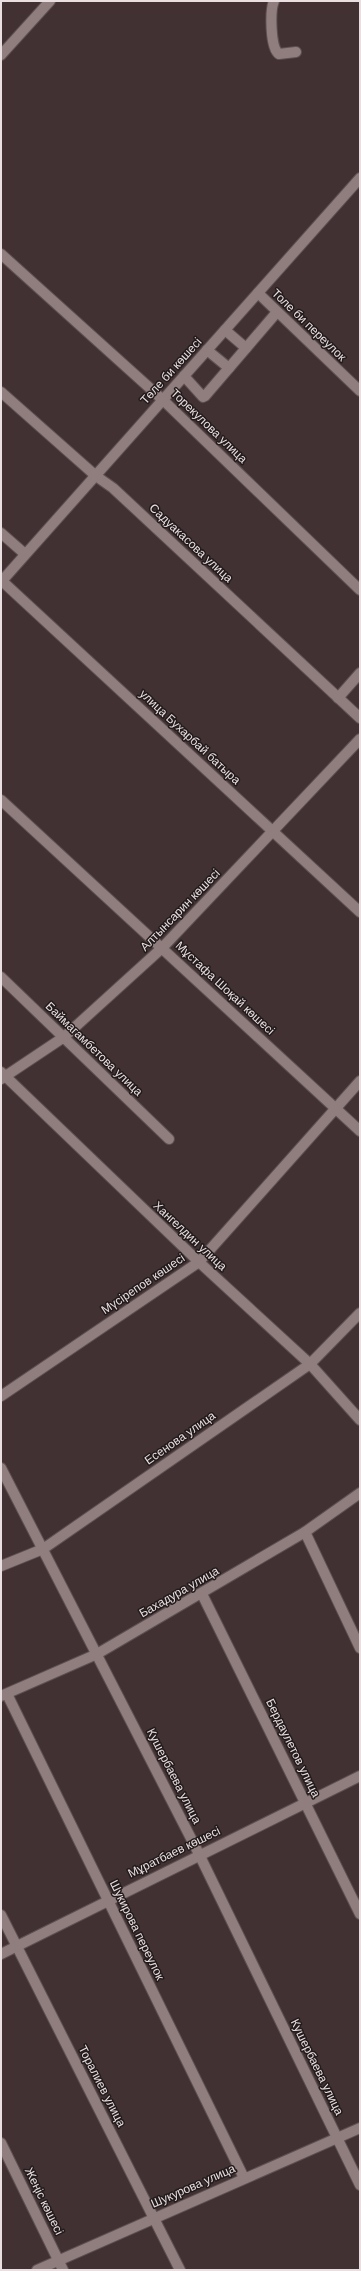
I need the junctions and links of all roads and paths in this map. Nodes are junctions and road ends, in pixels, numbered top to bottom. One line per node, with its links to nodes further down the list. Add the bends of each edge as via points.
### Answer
1 (50, 1): 4 (street)
2 (274, 1): 3 (street, via 271,12 275,52)
3 (296, 52)
4 (1, 55)
5 (360, 178): 7 (street, Төле би көшесі)
6 (1, 254): 16 (street, Торекулова улица)
7 (258, 293): 8 (street, Толе би переулок); 9 (street, Төле би көшесі)
8 (278, 312): 10 (street); 14 (street, Толе би переулок)
9 (225, 330): 10 (street); 11 (street, Төле би көшесі)
10 (246, 348): 12 (street)
11 (207, 350): 12 (street); 13 (street, Төле би көшесі)
12 (229, 368): 13 (street, via 203,397)
13 (184, 376): 16 (street, Төле би көшесі)
14 (360, 391)
15 (1, 392): 17 (street, Садуакасова улица)
16 (163, 400): 17 (street, Төле би көшесі); 21 (street, Торекулова улица)
17 (96, 476): 19 (street, Төле би көшесі); 23 (street, Садуакасова улица, via 113,488)
18 (1, 533): 19 (street)
19 (25, 554): 20 (street, Төле би көшесі)
20 (1, 582): 27 (street, улица Бухарбай батыра)
21 (360, 590)
22 (360, 672): 23 (street)
23 (338, 698): 24 (street, Садуакасова улица)
24 (360, 718)
25 (360, 739): 27 (street, Алтынсарин көшесі)
26 (1, 800): 29 (street, Мұстафа Шоқай көшесі)
27 (273, 832): 28 (street, улица Бухарбай батыра); 29 (street, Алтынсарин көшесі)
28 (360, 912)
29 (162, 948): 31 (street, Алтынсарин көшесі); 34 (street, Мұстафа Шоқай көшесі)
30 (1, 977): 31 (street, Баймагамбетова улица)
31 (64, 1037): 32 (street, Алтынсарин көшесі); 36 (street, Баймагамбетова улица)
32 (2, 1076): 37 (street, Хангелдин улица)
33 (360, 1081): 34 (street, Мүсірепов көшесі)
34 (336, 1108): 35 (street, Мұстафа Шоқай көшесі); 37 (street, Мүсірепов көшесі)
35 (360, 1131)
36 (169, 1139)
37 (198, 1262): 39 (street, Хангелдин улица); 40 (street, Мүсірепов көшесі)
38 (360, 1313): 39 (street, Есенова улица)
39 (310, 1364): 41 (street, Хангелдин улица); 45 (street, Есенова улица)
40 (1, 1396)
41 (360, 1420)
42 (1, 1468): 45 (street, Кушербаева улица)
43 (360, 1493): 44 (street, Бахадура улица)
44 (305, 1532): 47 (street, Бахадура улица); 48 (street)
45 (43, 1549): 46 (street, Есенова улица); 49 (street, Кушербаева улица)
46 (1, 1566)
47 (202, 1594): 49 (street, Бахадура улица); 52 (street, Бердаулетов улица)
48 (360, 1648)
49 (97, 1654): 50 (street, Бахадура улица); 53 (street, Кушербаева улица)
50 (4, 1695): 54 (street, Шукирова переулок)
51 (360, 1776): 52 (street, Мұратбаев көшесі)
52 (305, 1803): 53 (street, Мұратбаев көшесі); 55 (street, Бердаулетов улица)
53 (199, 1854): 54 (street, Мұратбаев көшесі); 60 (street, Кушербаева улица)
54 (107, 1900): 57 (street, Мұратбаев көшесі); 62 (street, Шукирова переулок)
55 (360, 1914)
56 (1, 1915): 57 (street, Торалиев улица)
57 (16, 1946): 58 (street, Мұратбаев көшесі); 64 (street, Торалиев улица)
58 (1, 1954)
59 (360, 2128): 60 (street, Шукурова улица)
60 (337, 2138): 62 (street, Шукурова улица); 63 (street, Кушербаева улица)
61 (1, 2143): 65 (street, Жеңіс көшесі)
62 (244, 2178): 64 (street, Шукурова улица)
63 (360, 2185)
64 (155, 2218): 65 (street, Шукурова улица); 68 (street, Торалиев улица)
65 (58, 2260): 66 (street, Шукурова улица); 67 (street, Жеңіс көшесі)
66 (37, 2270)
67 (63, 2270)
68 (180, 2270)

